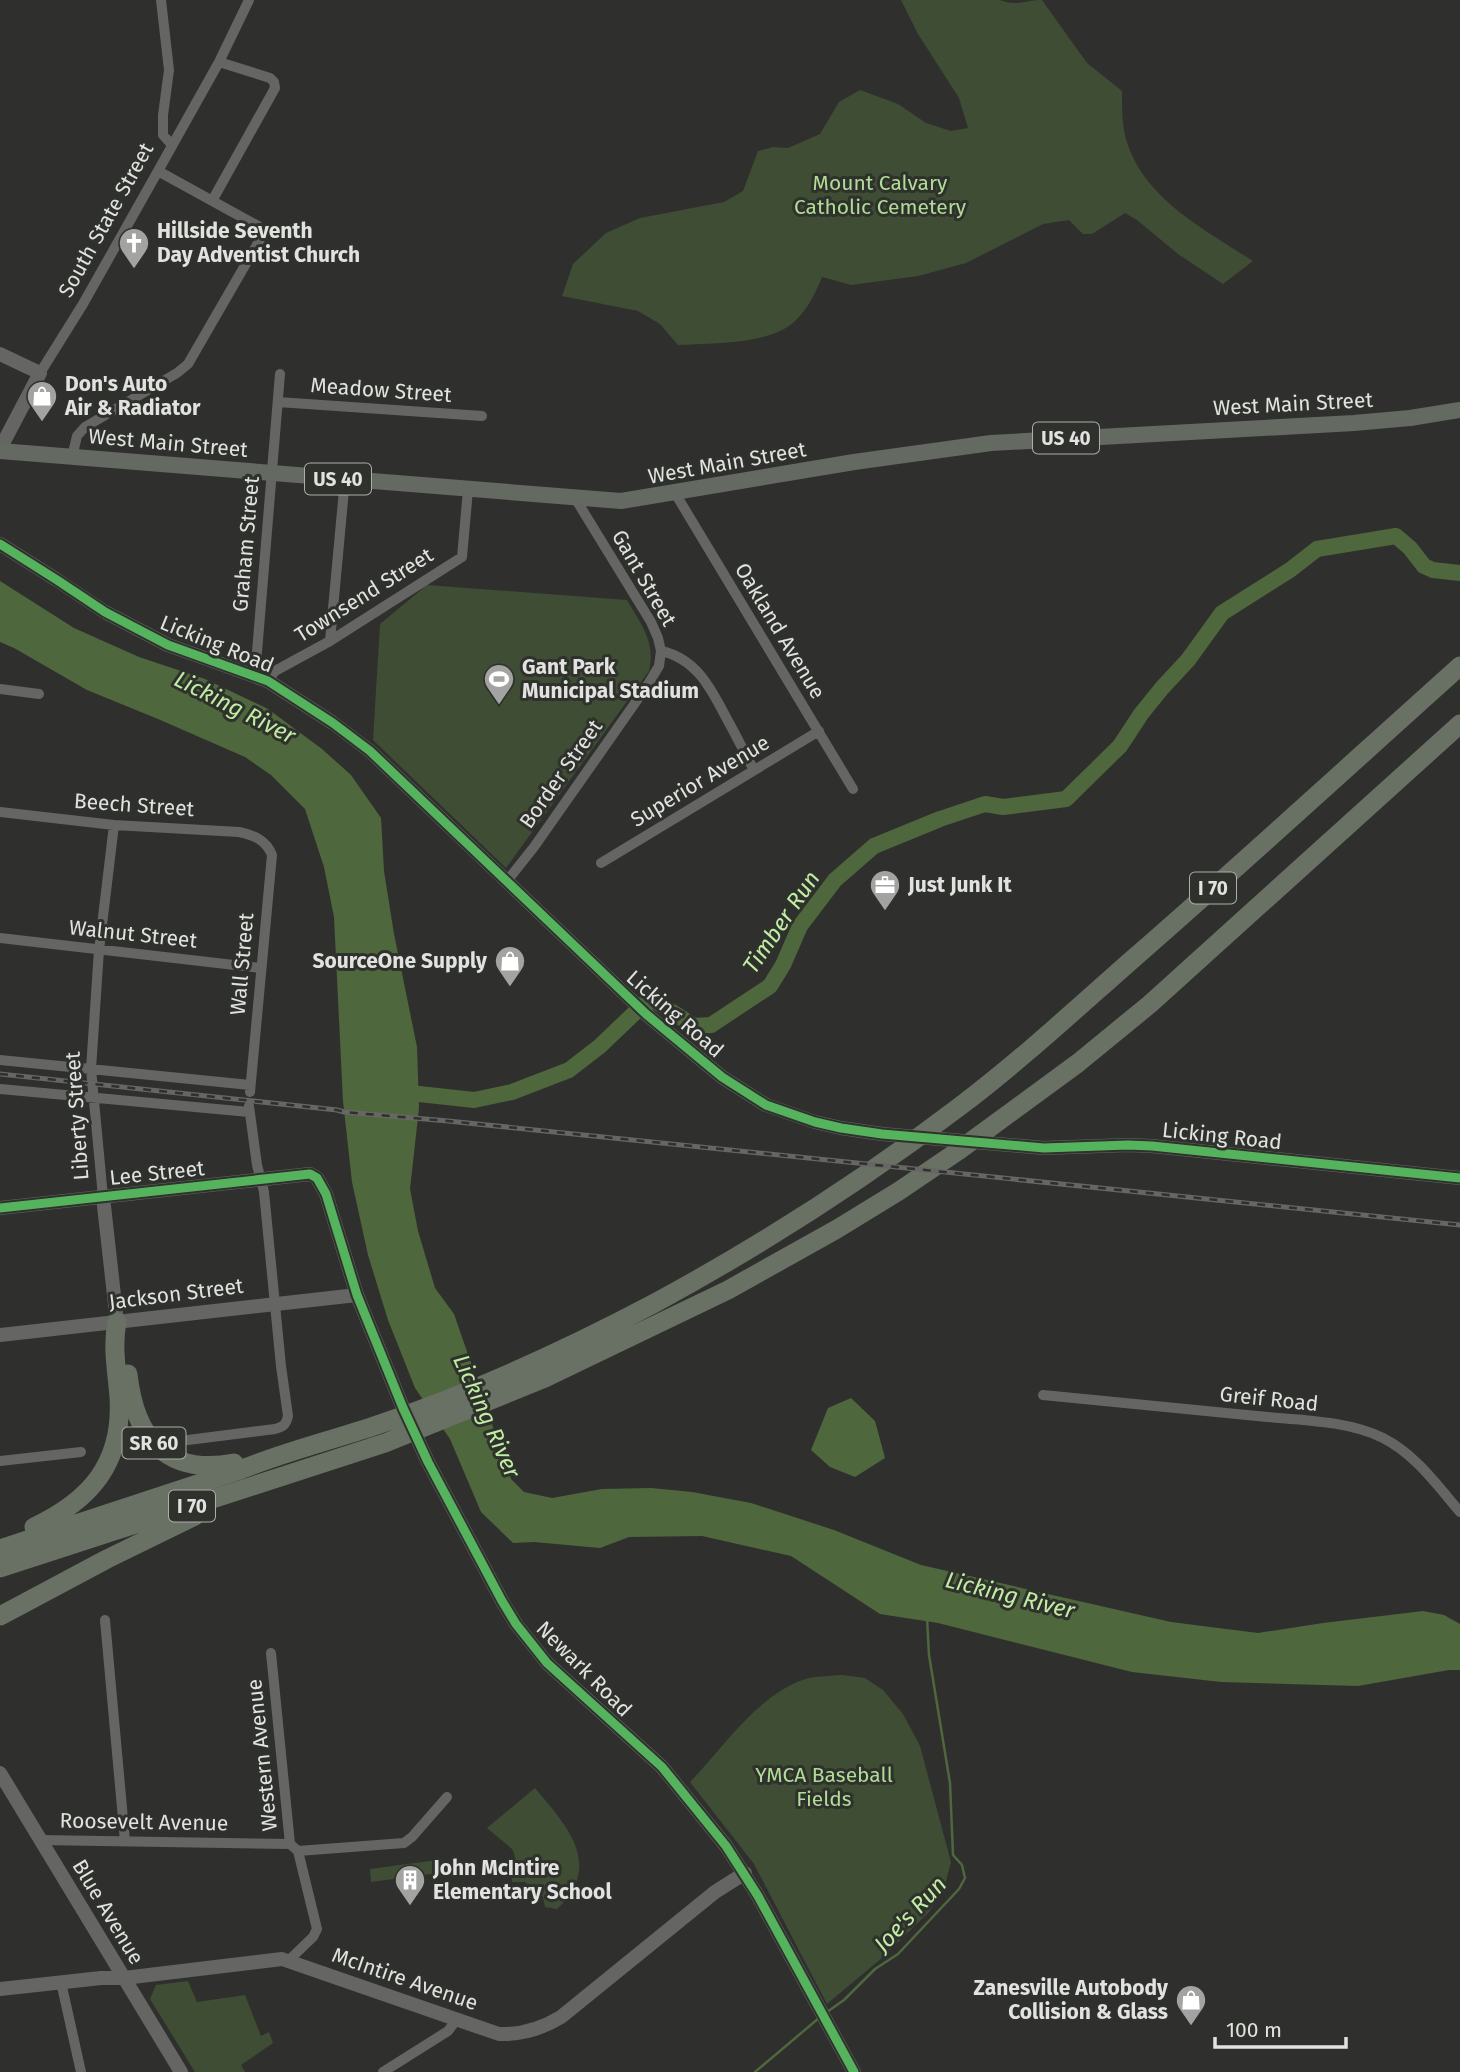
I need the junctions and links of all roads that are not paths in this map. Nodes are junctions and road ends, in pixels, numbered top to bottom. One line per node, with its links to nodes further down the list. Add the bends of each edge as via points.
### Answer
1 (161, 0): 4 (street, via 169,70 163,135)
2 (246, 4): 3 (street, South State Street)
3 (219, 62): 4 (street, South State Street); 6 (street, via 270,78 275,88)
4 (172, 145): 5 (street, South State Street)
5 (158, 171): 6 (street); 8 (street, South State Street)
6 (212, 201): 14 (street, via 258,226 262,236 188,364 85,427 77,436)
7 (0, 354): 8 (street)
8 (40, 373): 13 (street, South State Street)
9 (280, 374): 10 (street, Graham Street)
10 (278, 402): 12 (street, Meadow Street); 15 (street, Graham Street)
11 (1460, 410): 18 (main road, West Main Street / US 40, via 1354,423 991,443)
12 (482, 416)
13 (0, 450): 14 (main road, West Main Street / US 40)
14 (72, 457): 15 (main road, West Main Street / US 40)
15 (271, 472): 16 (main road, West Main Street / US 40); 24 (street, Graham Street)
16 (345, 479): 17 (main road, West Main Street / US 40); 21 (street)
17 (468, 490): 19 (main road, West Main Street / US 40); 21 (street, Townsend Street, via 462,557)
18 (675, 493): 19 (main road, West Main Street / US 40, via 621,501); 28 (street, Oakland Avenue)
19 (575, 498): 22 (street, Gant Street, via 651,622)
20 (0, 544): 24 (street, Licking Road, via 105,612 169,645)
21 (330, 641): 24 (street, Townsend Street)
22 (662, 651): 29 (street, Gant Street, via 685,660 704,678); 35 (street, Border Street, via 647,685)
23 (1460, 666): 52 (highway, I 70, via 1216,886 961,1105 848,1186)
24 (261, 679): 35 (street, Licking Road, via 370,751)
25 (0, 689): 26 (street)
26 (39, 694)
27 (1460, 724): 52 (highway, I 70, via 1150,1004 1008,1116 899,1191 780,1262 659,1324)
28 (819, 731): 29 (street, Superior Avenue); 30 (street, Oakland Avenue)
29 (754, 770): 34 (street, Superior Avenue)
30 (853, 789)
31 (0, 812): 32 (street, Beech Street)
32 (114, 825): 33 (street, Beech Street, via 239,832); 37 (street, Liberty Street)
33 (264, 842): 38 (street, Wall Street, via 272,855)
34 (601, 863)
35 (507, 881): 44 (street, Licking Road, via 628,998 722,1077 766,1105 799,1118 841,1128 1012,1146 1152,1146)
36 (0, 938): 37 (street, Walnut Street)
37 (99, 950): 38 (street, Walnut Street); 40 (street, Liberty Street)
38 (261, 968): 40 (street, Wall Street, via 250,1089)
39 (0, 1060): 40 (street)
40 (91, 1069): 42 (street, Liberty Street)
41 (0, 1089): 42 (street)
42 (92, 1098): 45 (street, via 249,1109); 46 (street, Liberty Street)
43 (317, 1178): 45 (street, Lee Street, via 310,1174); 48 (street, Newark Road)
44 (1460, 1178)
45 (260, 1179): 46 (street, Lee Street); 49 (street)
46 (103, 1197): 47 (street, Lee Street); 50 (street, Liberty Street)
47 (0, 1208)
48 (357, 1295): 49 (street, Jackson Street); 72 (street, Newark Road, via 428,1462 516,1624 567,1682 662,1767)
49 (275, 1303): 50 (street, Jackson Street); 55 (street, via 286,1423 275,1429)
50 (117, 1322): 51 (street, Jackson Street); 57 (highway, SR 60, via 124,1339 134,1407 150,1440 162,1451 193,1466); 61 (highway, via 113,1340 119,1419 113,1454 104,1472 75,1504 56,1517)
51 (0, 1335)
52 (541, 1370): 54 (highway, I 70, via 459,1394)
53 (1043, 1395): 60 (street, Greif Road, via 1276,1418 1371,1433 1410,1456)
54 (380, 1435): 57 (highway, I 70); 59 (highway, I 70)
55 (188, 1440)
56 (81, 1452): 58 (street)
57 (276, 1455): 62 (highway, I 70)
58 (0, 1461)
59 (289, 1475): 63 (highway, I 70); 64 (highway, via 176,1525)
60 (1460, 1512)
61 (0, 1543)
62 (0, 1549)
63 (0, 1568)
64 (0, 1616)
65 (104, 1620): 70 (street)
66 (271, 1653): 71 (street, Western Avenue)
67 (0, 1773): 69 (street, Blue Avenue)
68 (447, 1797): 71 (street, Roosevelt Avenue, via 404,1843)
69 (40, 1840): 70 (street, Roosevelt Avenue); 73 (street, Blue Avenue)
70 (125, 1841): 71 (street, Roosevelt Avenue)
71 (294, 1848): 74 (street, Western Avenue, via 317,1929)
72 (745, 1873): 79 (street, McIntire Avenue, via 552,2022 516,2035); 83 (street, Newark Road)
73 (104, 1946): 75 (street, Blue Avenue); 76 (street, via 98,1968)
74 (288, 1961): 75 (street, McIntire Avenue); 79 (street, McIntire Avenue)
75 (124, 1978): 76 (street, McIntire Avenue); 81 (street, Blue Avenue)
76 (84, 1979): 77 (street, McIntire Avenue)
77 (61, 1982): 78 (street, McIntire Avenue); 80 (street)
78 (0, 1989)
79 (457, 2019): 82 (street, via 448,2031)
80 (81, 2072)
81 (181, 2072)
82 (383, 2072)
83 (854, 2072)

